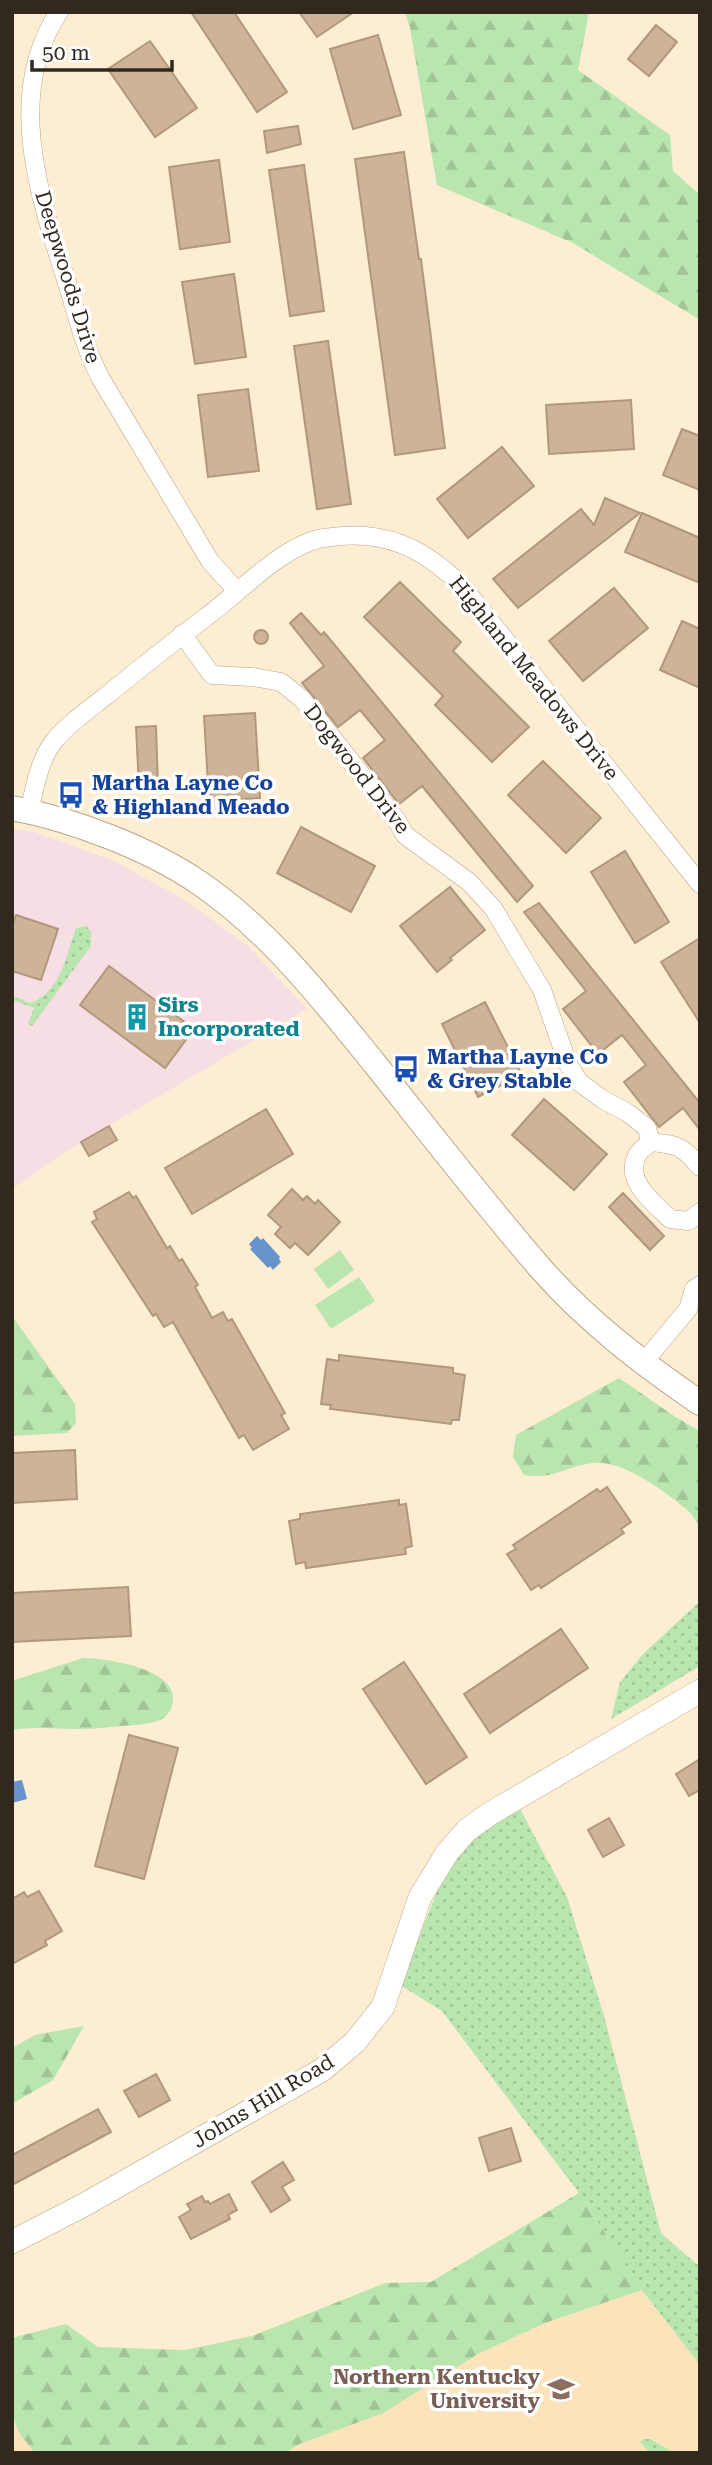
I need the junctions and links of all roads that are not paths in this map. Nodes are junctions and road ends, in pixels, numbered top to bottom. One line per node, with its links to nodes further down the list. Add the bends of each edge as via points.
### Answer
1 (59, 12): 2 (street, Deepwoods Drive, via 35,71 30,106 31,144 41,196 64,272 96,371 210,561)
2 (237, 591): 3 (street, Highland Meadows Drive); 5 (street, Highland Meadows Drive, via 282,557 324,538 382,538 425,554 471,597)
3 (182, 634): 4 (street, Highland Meadows Drive, via 66,728 45,754); 6 (street, Dogwood Drive, via 212,675 281,682 302,699 405,835 469,881 493,908 542,990 579,1082 647,1128)
4 (20, 809): 11 (main road, via 62,819 155,859 197,881 232,908 285,957 337,1017 543,1270)
5 (700, 884)
6 (650, 1142): 7 (street, via 678,1146); 8 (street, via 635,1163 639,1188 670,1219 689,1221)
7 (700, 1167)
8 (700, 1212)
9 (700, 1284): 10 (street, via 694,1289)
10 (694, 1307): 11 (street)
11 (643, 1363): 12 (main road)
12 (700, 1403)
13 (700, 1692): 14 (street, Johns Hill Road, via 467,1830 420,1897 383,2007 355,2042 322,2070)
14 (12, 2242)

